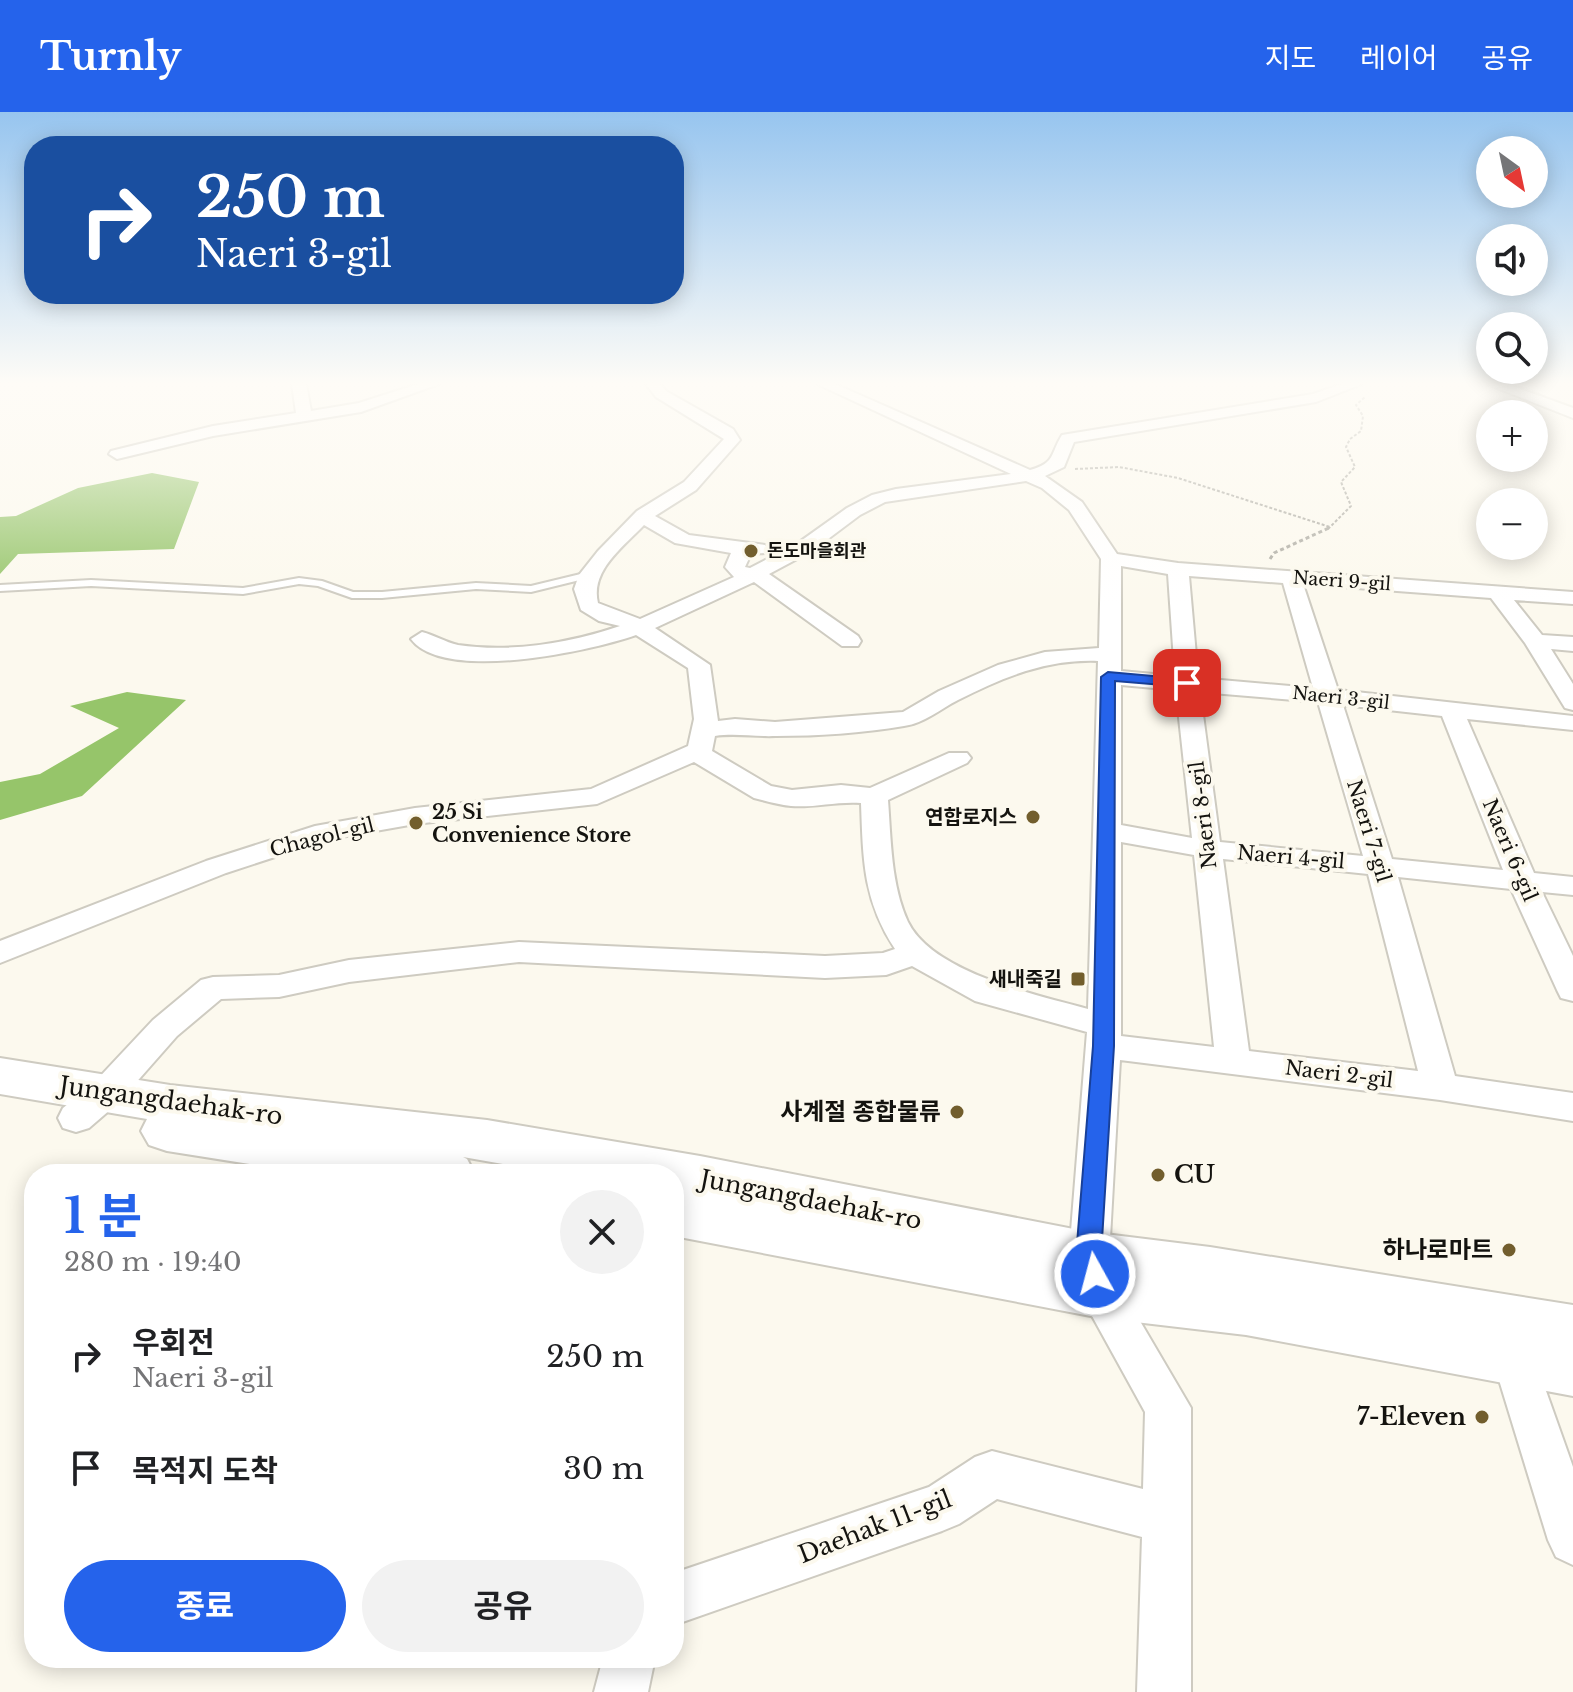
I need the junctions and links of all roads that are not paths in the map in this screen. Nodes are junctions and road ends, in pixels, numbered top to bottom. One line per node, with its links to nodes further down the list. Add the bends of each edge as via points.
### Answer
1 (716, 458): 5 (street, via 690,486)
2 (1006, 458): 4 (street)
3 (1060, 458): 4 (street)
4 (1041, 472): 7 (street, via 900,492 868,502); 8 (street, via 1076,506)
5 (643, 515): 6 (street, via 670,537); 10 (street)
6 (738, 549): 7 (street); 11 (street, via 742,553 735,567)
7 (787, 555): 11 (street)
8 (1111, 559): 9 (street, Naeri 9-gil); 21 (street)
9 (1178, 569): 12 (street, Naeri 9-gil); 22 (street, Naeri 8-gil)
10 (589, 575): 13 (lane, via 531,589 476,586 382,595 352,595 299,581 243,591 91,583); 16 (street, via 584,589 588,606)
11 (750, 576): 16 (street); 18 (street, via 760,577)
12 (1281, 576): 14 (street, Naeri 9-gil); 23 (street, Naeri 7-gil)
13 (0, 588)
14 (1498, 593): 15 (street, Naeri 9-gil); 19 (street)
15 (1573, 598)
16 (637, 628): 17 (street, via 550,651 508,654 442,650); 27 (street, via 699,665 706,719)
17 (422, 639)
18 (850, 641)
19 (1535, 641): 20 (street); 24 (street)
20 (1573, 644)
21 (1108, 666): 22 (street, Naeri 3-gil); 27 (street, Chagol-gil, via 1073,652 1026,662 942,699 921,716 775,729 735,726); 30 (street)
22 (1187, 683): 23 (street, Naeri 3-gil); 31 (street, Naeri 8-gil)
23 (1327, 696): 25 (street, Naeri 3-gil); 32 (street, Naeri 7-gil)
24 (1573, 703)
25 (1451, 709): 26 (street, Naeri 3-gil); 33 (street, Naeri 6-gil)
26 (1573, 723)
27 (699, 744): 29 (street, via 716,762 763,792 792,798); 35 (street, Chagol-gil, via 597,796 415,816 325,832 216,867)
28 (958, 758): 29 (street)
29 (874, 796): 36 (street, via 885,894 893,922)
30 (1105, 831): 31 (street, Naeri 4-gil); 38 (street)
31 (1207, 849): 32 (street, Naeri 4-gil); 39 (street, Naeri 8-gil)
32 (1380, 865): 33 (street, Naeri 4-gil); 41 (street, Naeri 7-gil)
33 (1522, 880): 34 (street, Naeri 4-gil); 37 (street, Naeri 6-gil)
34 (1573, 886)
35 (0, 953)
36 (914, 954): 38 (street, Naeri 2-gil, via 987,993); 43 (street, via 886,964 825,967 519,952 349,971 279,986 213,988 165,1028)
37 (1573, 990)
38 (1104, 1036): 39 (street, Naeri 2-gil); 49 (street)
39 (1233, 1061): 41 (street, Naeri 2-gil)
40 (0, 1076): 43 (street, Jungangdaehak-ro)
41 (1440, 1087): 44 (street, Naeri 2-gil)
42 (0, 1106): 43 (street, Jungangdaehak-ro)
43 (90, 1106): 45 (street, Jungangdaehak-ro); 46 (street, Jungangdaehak-ro, via 487,1140)
44 (1573, 1107)
45 (395, 1164)
46 (622, 1164)
47 (684, 1175): 49 (street, Jungangdaehak-ro)
48 (684, 1214): 49 (street, Jungangdaehak-ro)
49 (1095, 1274): 50 (street, Jungangdaehak-ro, via 1210,1272); 51 (street, Jungangdaehak-ro, via 1246,1309); 53 (street, via 1168,1408)
50 (1573, 1332)
51 (1514, 1357): 52 (street, Jungangdaehak-ro); 54 (street)
52 (1573, 1368)
53 (1166, 1519): 55 (street, Daehak 11-gil, via 992,1474 942,1507); 58 (street)
54 (1573, 1540)
55 (684, 1596)
56 (627, 1668): 57 (street)
57 (621, 1692)
58 (1164, 1692)

